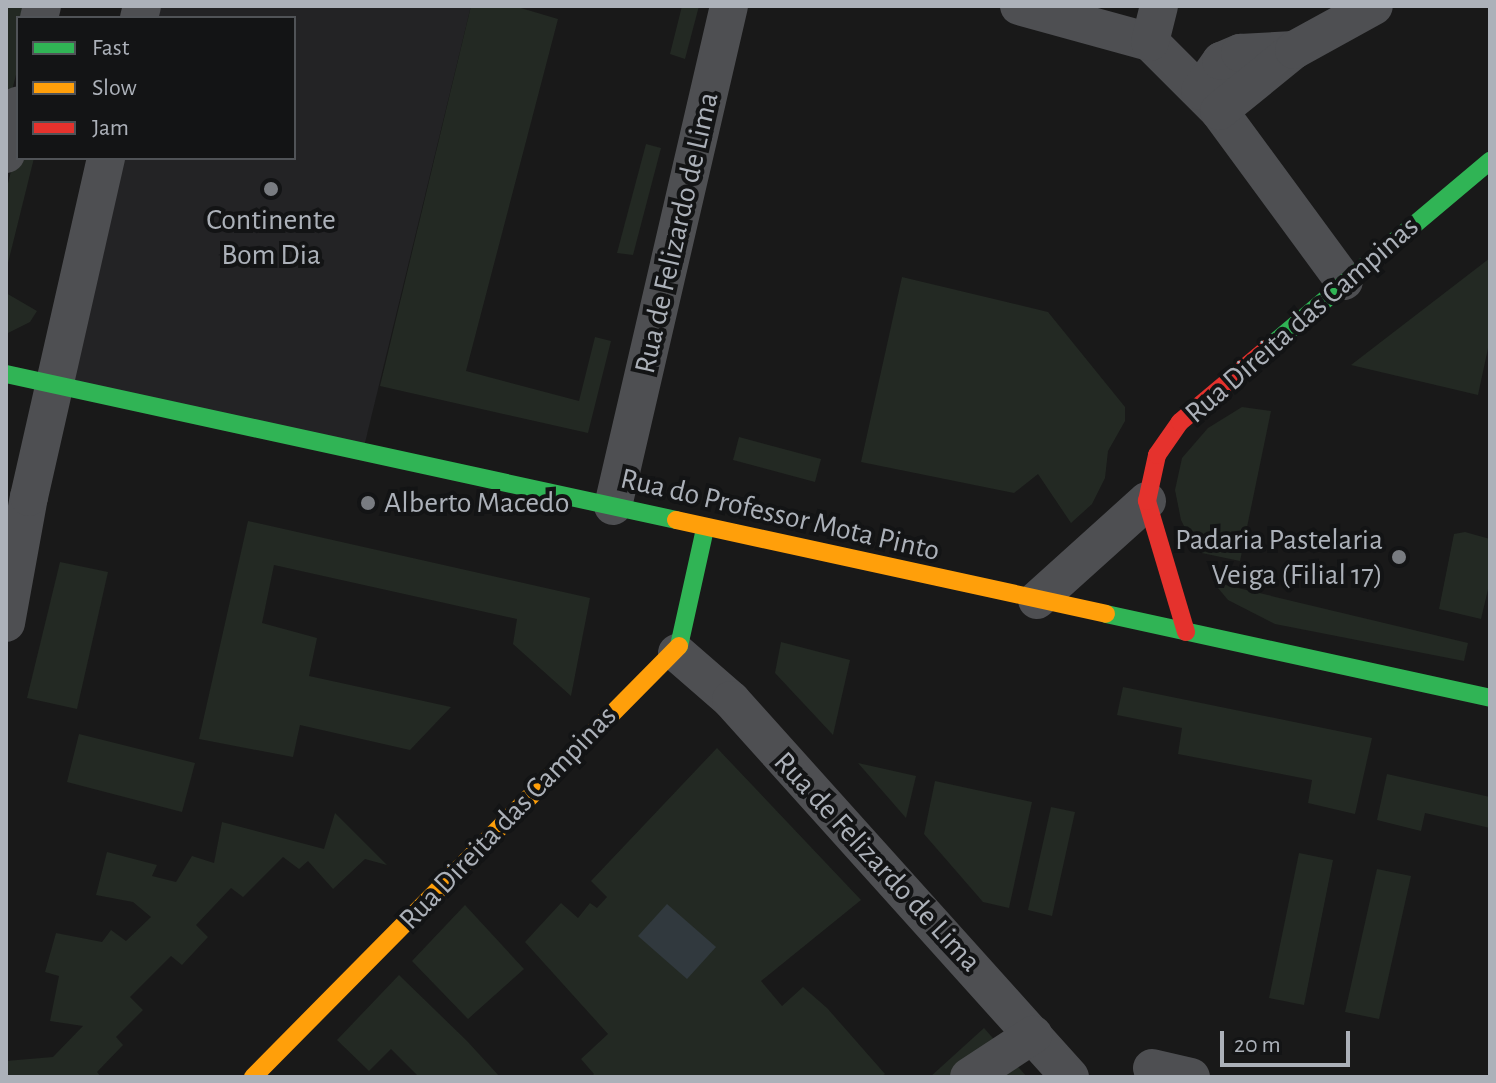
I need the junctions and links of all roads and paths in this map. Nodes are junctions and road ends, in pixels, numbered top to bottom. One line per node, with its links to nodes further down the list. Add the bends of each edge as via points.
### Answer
1 (729, 6): 14 (street, Rua de Felizardo de Lima)
2 (1019, 6): 4 (street)
3 (1374, 6): 5 (street, via 1294,50 1240,53 1221,61)
4 (1155, 24): 5 (street)
5 (1209, 101): 10 (street)
6 (16, 113): 7 (street)
7 (6, 154)
8 (106, 160): 12 (street)
9 (1490, 161): 10 (street, Rua Direita das Campinas)
10 (1344, 281): 13 (street, Rua Direita das Campinas, via 1180,422 1157,455)
11 (6, 374): 12 (street, Rua do Professor Mota Pinto)
12 (57, 387): 14 (street, Rua do Professor Mota Pinto); 17 (street, via 29,497)
13 (1147, 501): 16 (street); 18 (street, Rua Direita das Campinas)
14 (613, 506): 15 (street, Rua do Professor Mota Pinto)
15 (705, 529): 16 (street, Rua do Professor Mota Pinto); 19 (street)
16 (1037, 600): 18 (street, Rua do Professor Mota Pinto)
17 (6, 623)
18 (1186, 632): 20 (street, Rua do Professor Mota Pinto)
19 (677, 653): 21 (street, Rua de Felizardo de Lima, via 731,700); 23 (street, Rua Direita das Campinas, via 661,661)
20 (1490, 698)
21 (1033, 1035): 24 (street); 25 (street, Rua de Felizardo de Lima)
22 (1152, 1068): 26 (street)
23 (253, 1077)
24 (969, 1077)
25 (1070, 1077)
26 (1191, 1077)

